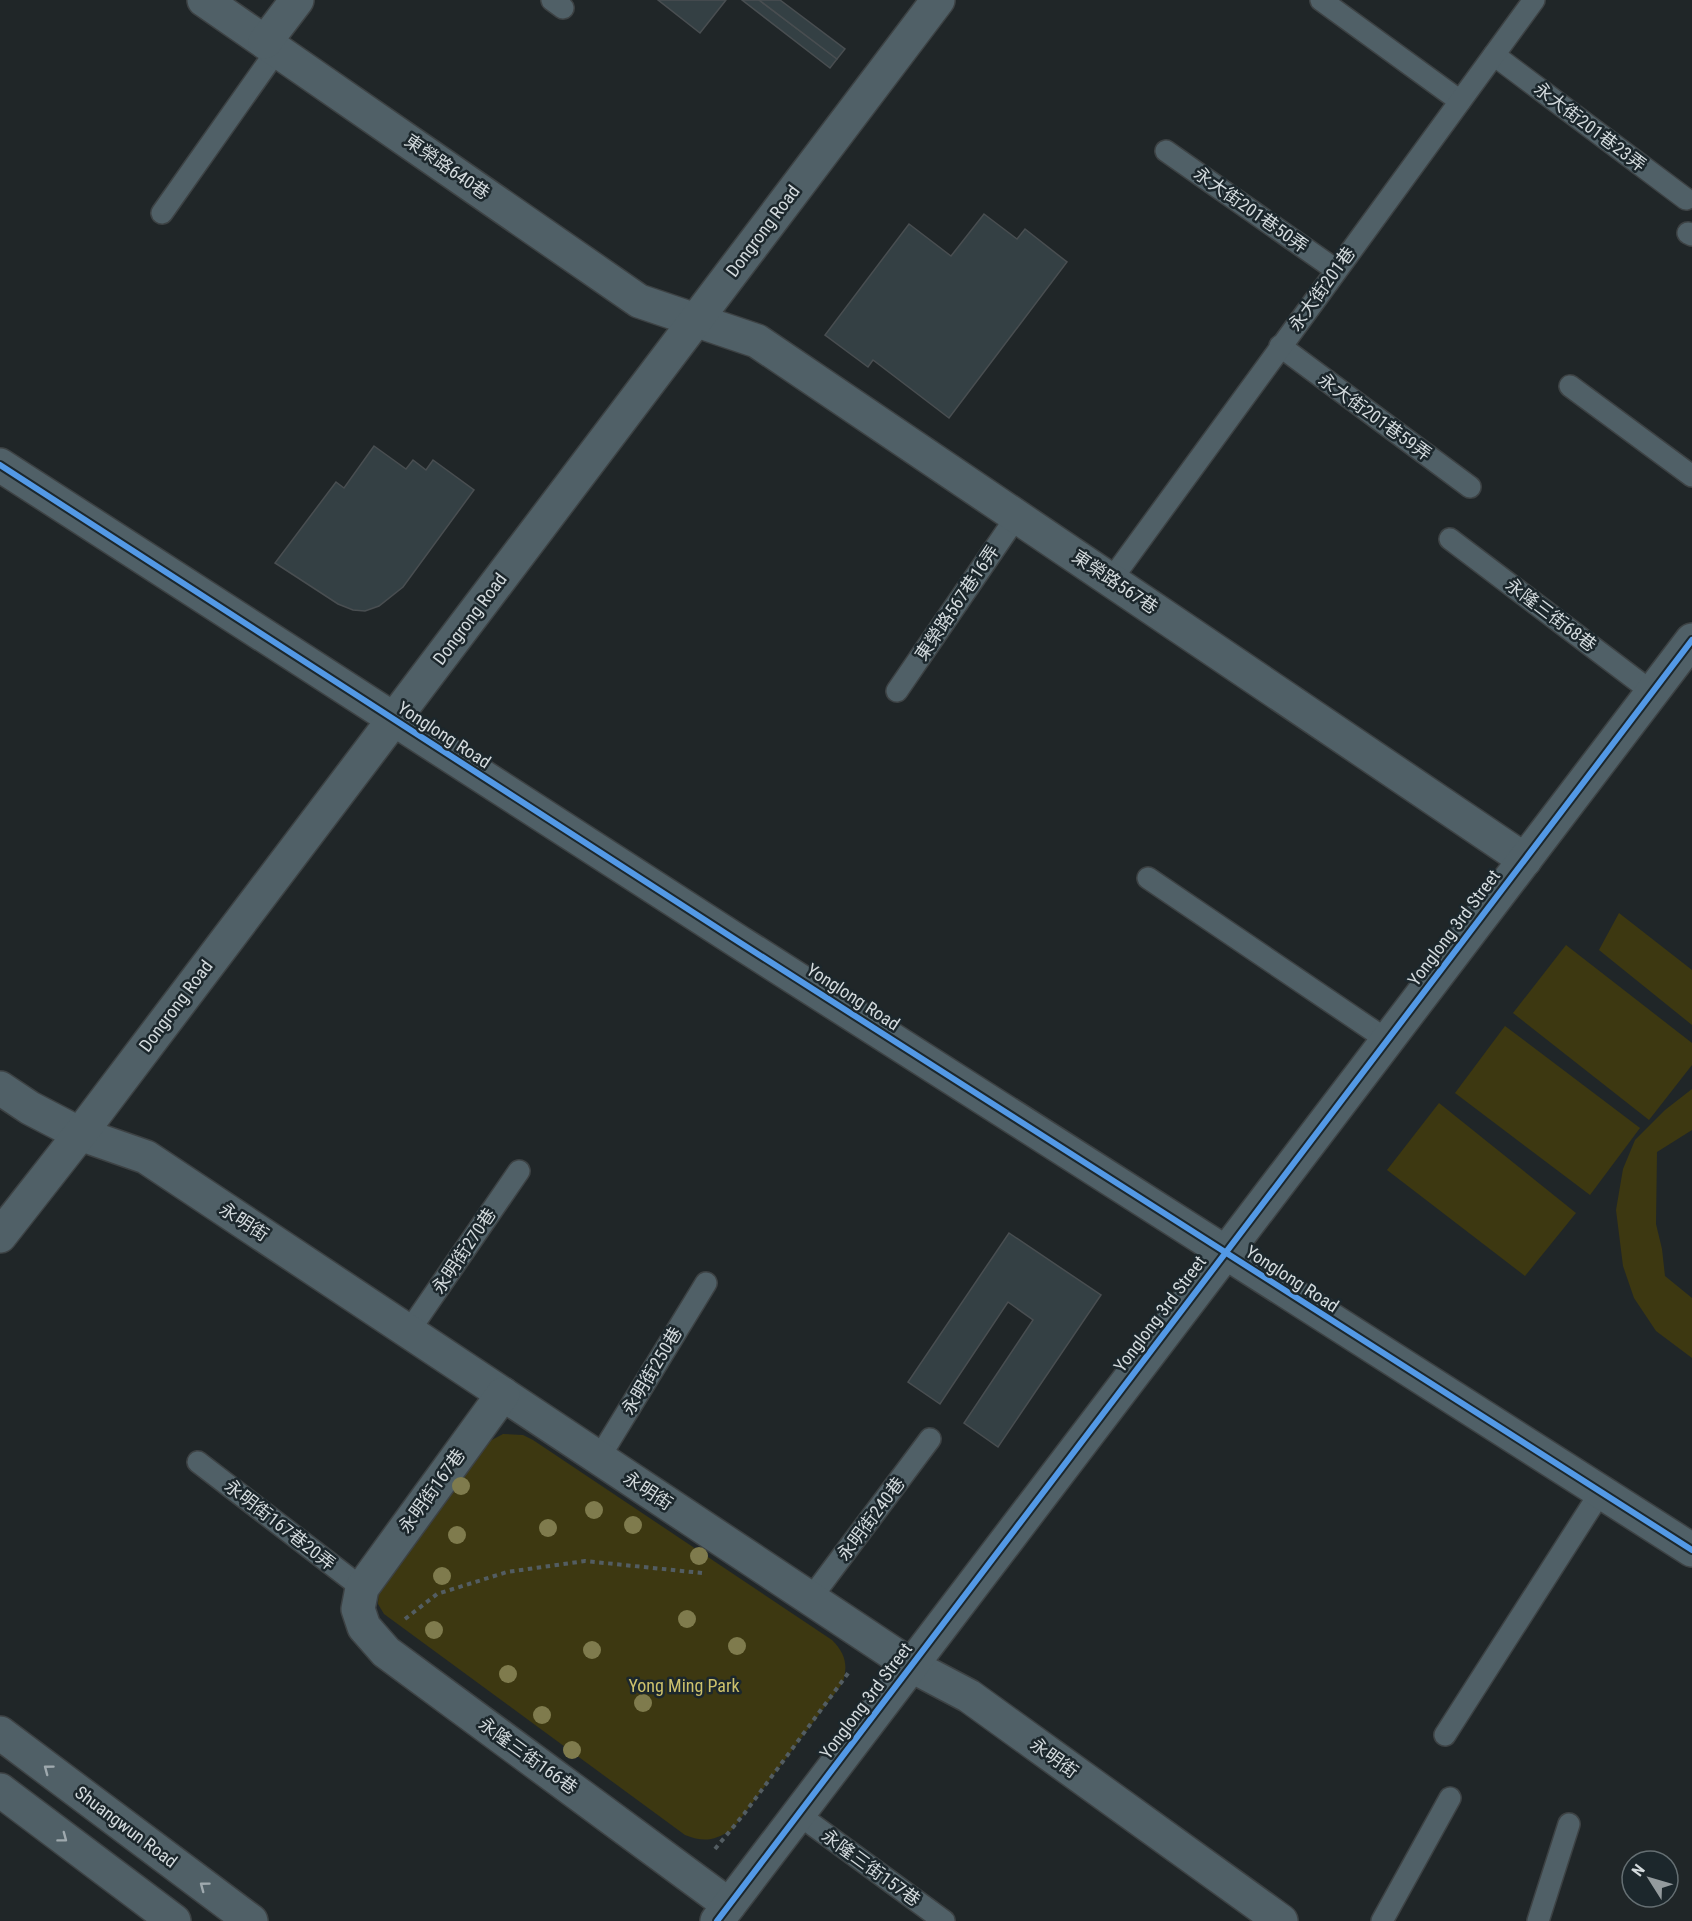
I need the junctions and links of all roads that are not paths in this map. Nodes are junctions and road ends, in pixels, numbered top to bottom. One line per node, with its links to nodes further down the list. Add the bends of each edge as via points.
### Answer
1 (204, 0): 6 (street, 東榮路640巷)
2 (297, 0): 6 (street)
3 (938, 0): 13 (street, Dongrong Road)
4 (1321, 0): 8 (lane)
5 (1534, 0): 7 (lane, 永大街201巷)
6 (271, 46): 11 (lane); 13 (street, 東榮路640巷, via 639,301)
7 (1494, 55): 8 (lane, 永大街201巷); 10 (lane, 永大街201巷23弄)
8 (1460, 101): 12 (lane, 永大街201巷)
9 (1166, 151): 12 (lane, 永大街201巷50弄)
10 (1686, 200)
11 (162, 213)
12 (1336, 270): 14 (lane, 永大街201巷)
13 (697, 320): 19 (street, 東榮路567巷, via 757,341); 25 (street, Dongrong Road)
14 (1280, 346): 18 (lane, 永大街201巷59弄); 21 (lane, 永大街201巷)
15 (1570, 386): 17 (lane)
16 (0, 465): 25 (street, Yonglong Road)
17 (1692, 477)
18 (1470, 487)
19 (1017, 516): 21 (street, 東榮路567巷); 23 (lane, 東榮路567巷16弄)
20 (1450, 539): 24 (lane, 永隆三街68巷)
21 (1111, 580): 26 (street, 東榮路567巷)
22 (1692, 640): 24 (street, Yonglong 3rd Street)
23 (897, 691)
24 (1652, 692): 26 (street, Yonglong 3rd Street)
25 (393, 720): 30 (street, Dongrong Road); 33 (street, Yonglong Road)
26 (1525, 860): 28 (street, Yonglong 3rd Street)
27 (1148, 878): 28 (lane)
28 (1387, 1040): 33 (street, Yonglong 3rd Street)
29 (0, 1088): 30 (street, 永明街)
30 (80, 1134): 32 (street, Dongrong Road); 35 (street, 永明街, via 146,1157)
31 (519, 1171): 35 (lane, 永明街270巷)
32 (0, 1236)
33 (1225, 1254): 40 (street, Yonglong Road); 44 (street, Yonglong 3rd Street)
34 (706, 1283): 38 (lane, 永明街250巷)
35 (409, 1331): 36 (street, 永明街)
36 (502, 1394): 38 (street, 永明街); 42 (street, 永明街167巷)
37 (930, 1439): 43 (lane, 永明街240巷)
38 (599, 1458): 43 (street, 永明街)
39 (198, 1462): 42 (lane, 永明街167巷20弄)
40 (1600, 1493): 41 (street, Yonglong Road); 46 (lane)
41 (1692, 1550)
42 (362, 1588): 51 (street, 永隆三街166巷, via 358,1609 364,1627 386,1652)
43 (811, 1598): 44 (street, 永明街)
44 (912, 1666): 49 (street, Yonglong 3rd Street); 55 (street, 永明街, via 969,1696)
45 (0, 1733): 53 (street, Shuangwun Road, one-way to 45)
46 (1445, 1735)
47 (0, 1790): 52 (street, one-way to 52)
48 (1450, 1798): 56 (lane)
49 (798, 1814): 51 (street, Yonglong 3rd Street); 54 (lane, 永隆三街157巷)
50 (1569, 1824): 57 (lane)
51 (724, 1915)
52 (171, 1920)
53 (251, 1921)
54 (945, 1921)
55 (1281, 1921)
56 (1382, 1921)
57 (1538, 1921)

